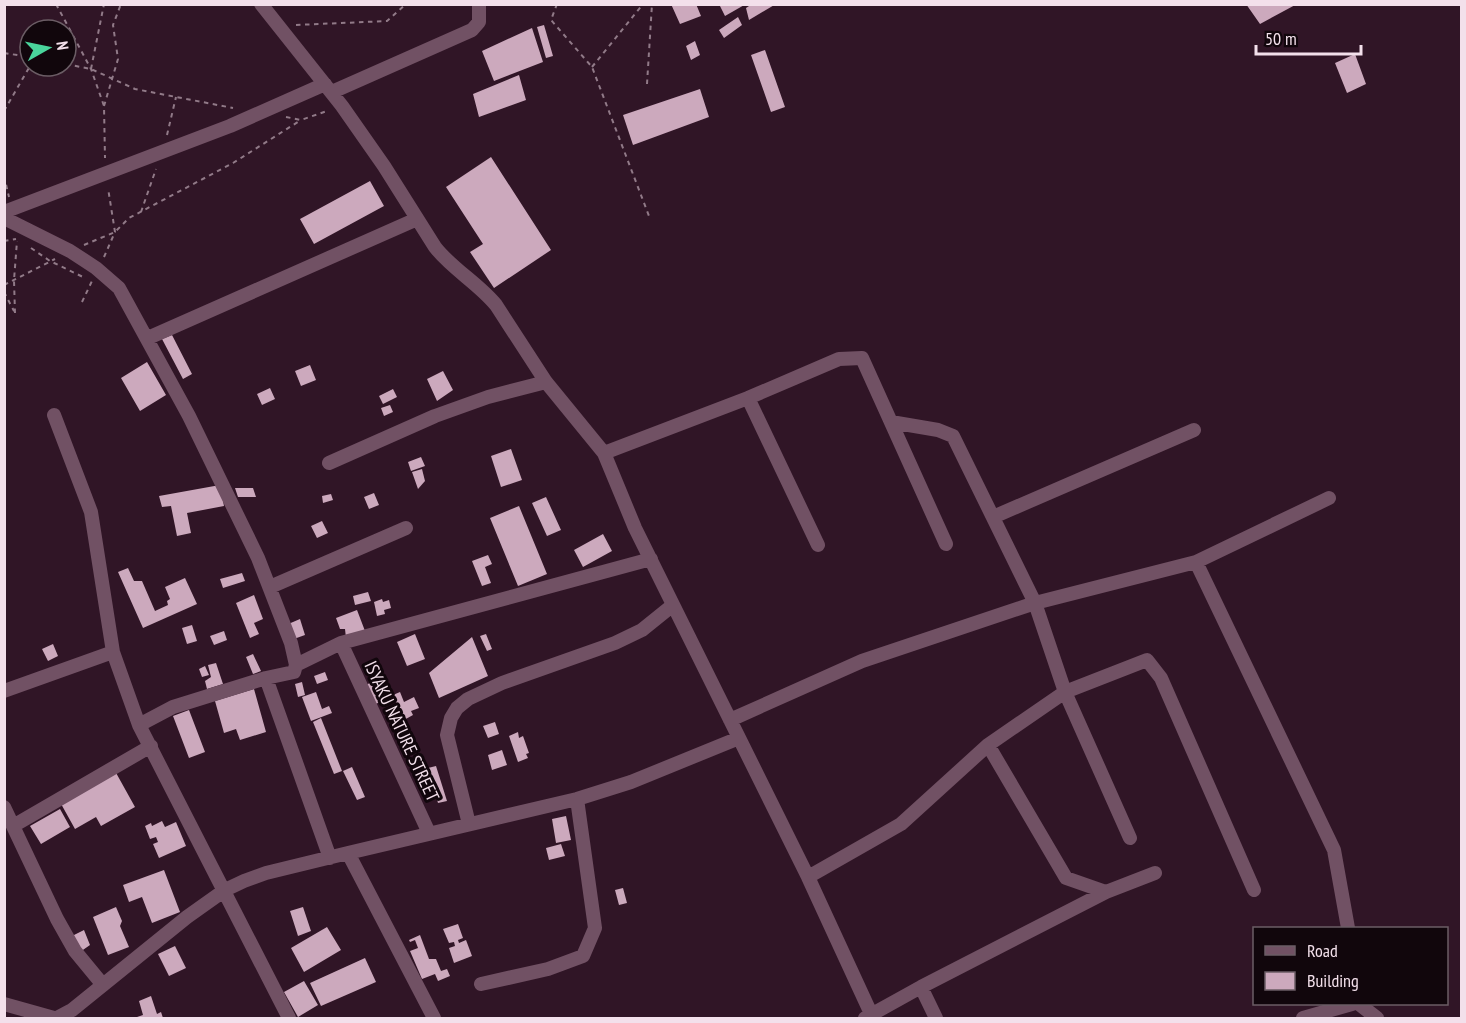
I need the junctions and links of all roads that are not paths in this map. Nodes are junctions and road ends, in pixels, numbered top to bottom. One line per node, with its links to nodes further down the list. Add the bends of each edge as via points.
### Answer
1 (261, 4): 3 (street)
2 (479, 4): 3 (street, via 479,22 472,30)
3 (328, 88): 4 (street); 5 (street)
4 (7, 213): 6 (street, via 96,268 119,288)
5 (417, 219): 6 (street); 7 (street, via 444,258 496,304)
6 (148, 338): 21 (street)
7 (546, 382): 12 (street); 13 (street, via 435,416)
8 (748, 398): 10 (street, via 839,359 862,358); 12 (street); 18 (street)
9 (54, 415): 25 (street, via 91,512)
10 (891, 422): 15 (street, via 953,436); 17 (street)
11 (1194, 430): 15 (street)
12 (604, 453): 19 (street)
13 (329, 463)
14 (1329, 498): 20 (street)
15 (993, 517): 22 (street)
16 (406, 528): 21 (street)
17 (946, 544)
18 (818, 545)
19 (651, 559): 23 (street); 24 (street)
20 (1196, 562): 22 (street); 48 (street, via 1334,850)
21 (270, 587): 26 (street)
22 (1035, 603): 29 (street); 30 (street, via 862,661)
23 (673, 604): 30 (street); 37 (street, via 642,630 502,683 457,708 447,735)
24 (341, 643): 26 (street); 39 (street, ISYAKU NATURE STREET)
25 (113, 652): 28 (street); 31 (street)
26 (296, 665): 27 (street, via 294,672)
27 (266, 678): 31 (street, via 173,707); 42 (street)
28 (4, 692)
29 (1065, 692): 33 (street); 40 (street); 46 (street, via 1147,660 1161,678)
30 (730, 720): 32 (street)
31 (139, 725): 34 (street)
32 (739, 738): 35 (street, via 631,782); 44 (street)
33 (988, 745): 44 (street, via 901,824); 47 (street, via 1066,878)
34 (151, 746): 38 (street); 45 (street)
35 (577, 799): 37 (street); 49 (street, via 595,928 583,956 548,969)
36 (4, 807): 38 (street)
37 (469, 824): 39 (street)
38 (13, 826): 50 (street, via 67,937)
39 (429, 833): 41 (street)
40 (1130, 838)
41 (348, 853): 42 (street); 58 (street)
42 (330, 858): 45 (street, via 266,873)
43 (1155, 873): 47 (street)
44 (808, 877): 59 (street)
45 (225, 890): 50 (street); 57 (street)
46 (1254, 890)
47 (1106, 892): 51 (street)
48 (1348, 927)
49 (481, 984)
50 (103, 985): 55 (street)
51 (921, 987): 59 (street); 60 (street)
52 (4, 1004): 56 (street)
53 (1348, 1005): 61 (street)
54 (1360, 1005): 62 (street)
55 (75, 1014): 56 (street)
56 (56, 1018)
57 (290, 1018)
58 (434, 1018)
59 (870, 1018)
60 (936, 1018)
61 (1303, 1018)
62 (1377, 1018)

